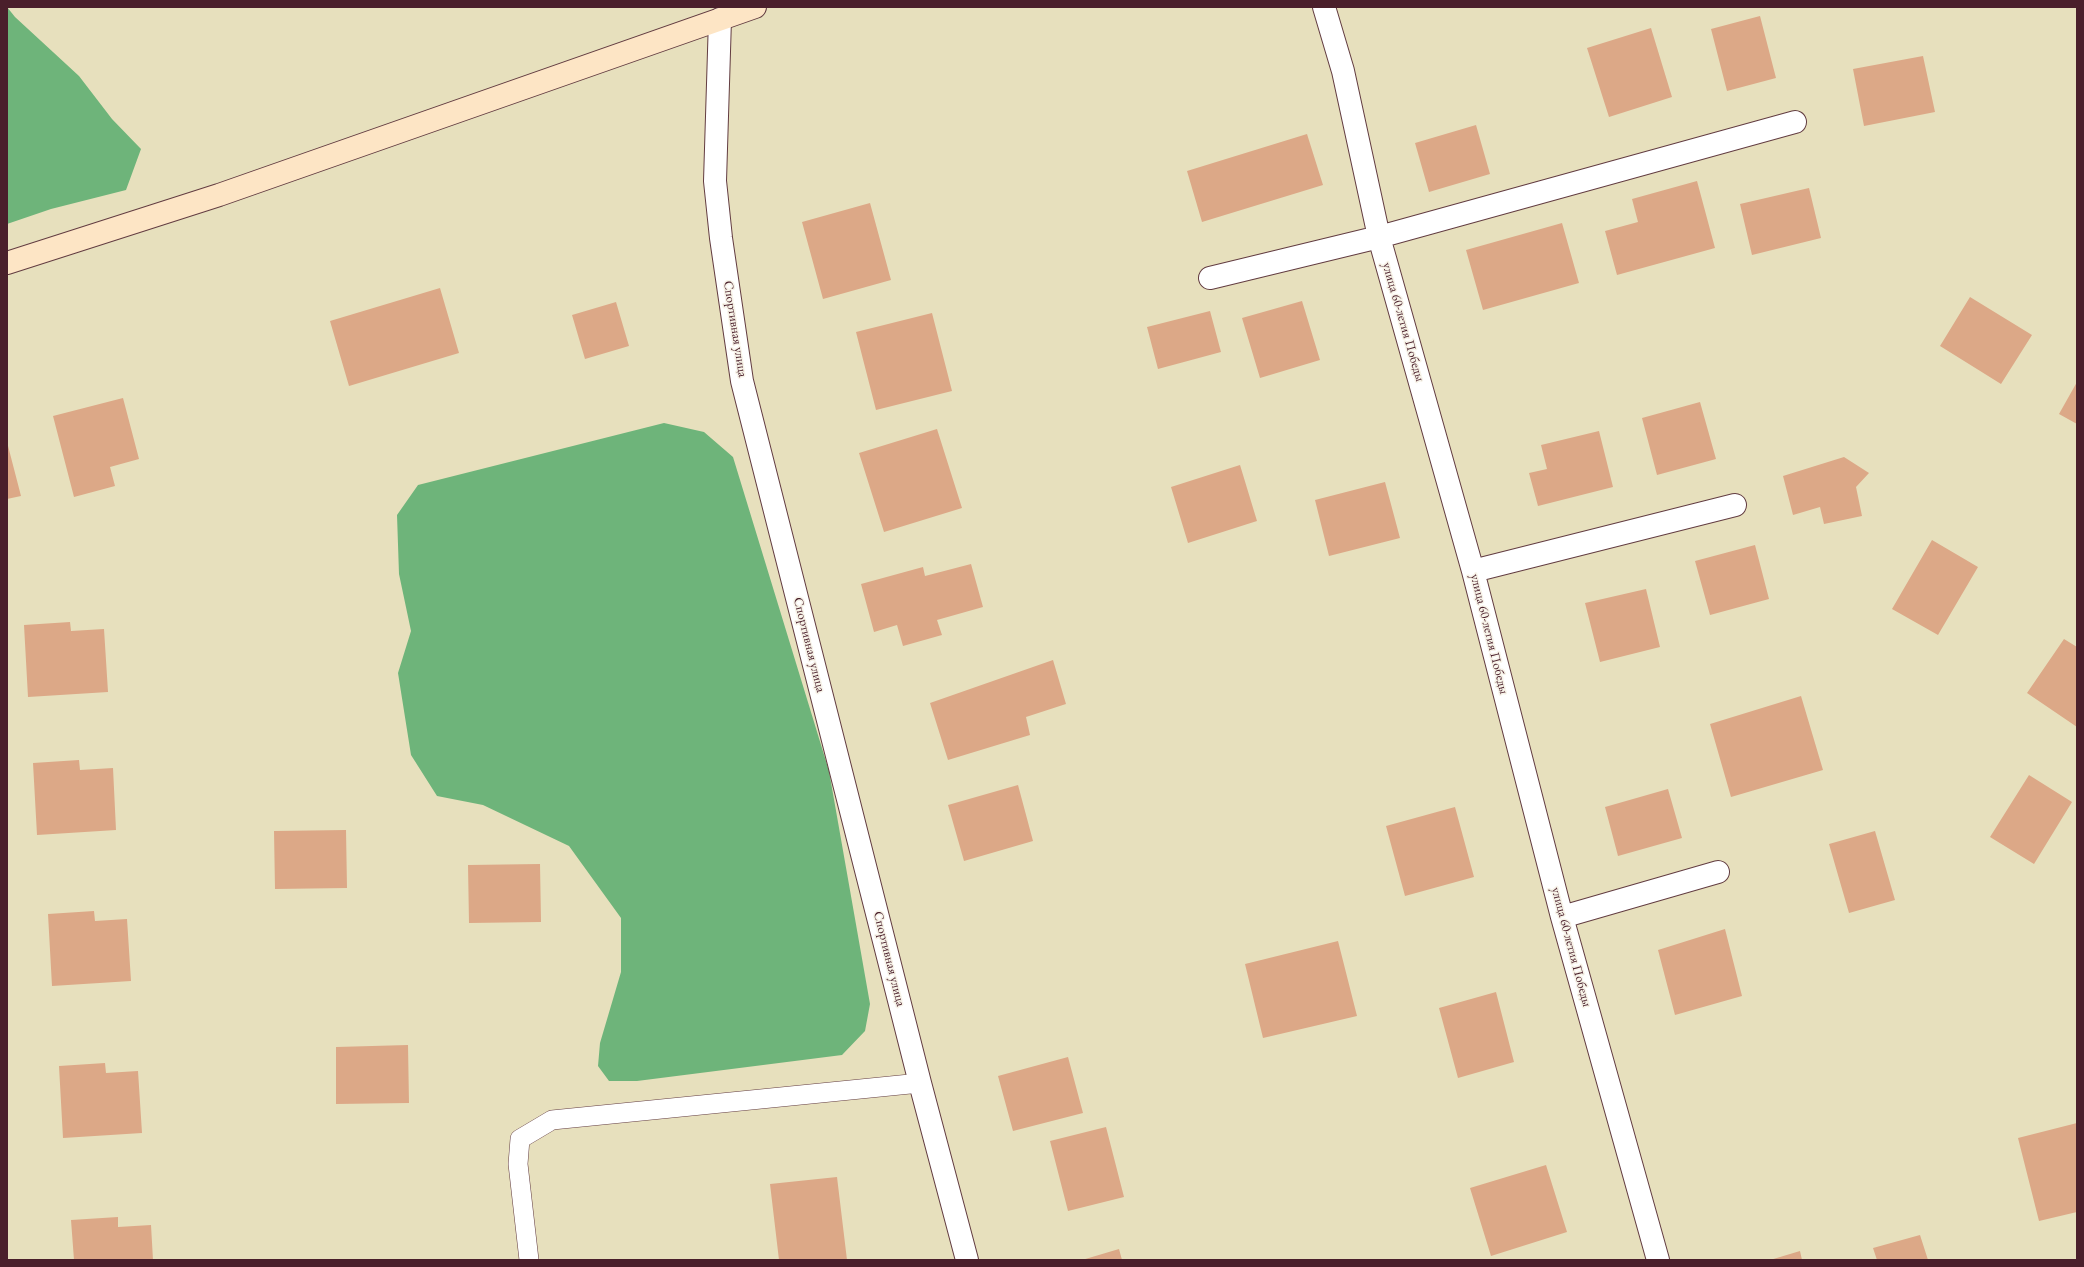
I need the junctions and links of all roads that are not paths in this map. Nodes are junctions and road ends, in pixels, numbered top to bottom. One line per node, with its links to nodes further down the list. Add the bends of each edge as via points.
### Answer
1 (755, 7): 3 (street)
2 (1324, 7): 5 (street, улица 60-летия Победы, via 1343,71)
3 (720, 19): 6 (street, via 219,195); 12 (street, Спортивная улица, via 715,182 742,381)
4 (1795, 122): 5 (street)
5 (1378, 236): 7 (street); 9 (street, улица 60-летия Победы)
6 (7, 263)
7 (1210, 278)
8 (1735, 505): 9 (street)
9 (1473, 571): 11 (street, улица 60-летия Победы)
10 (1718, 872): 11 (street)
11 (1562, 917): 15 (street, улица 60-летия Победы)
12 (920, 1083): 13 (lane, via 552,1120 520,1139 518,1164); 14 (street, Спортивная улица)
13 (529, 1260)
14 (967, 1260)
15 (1658, 1260)

